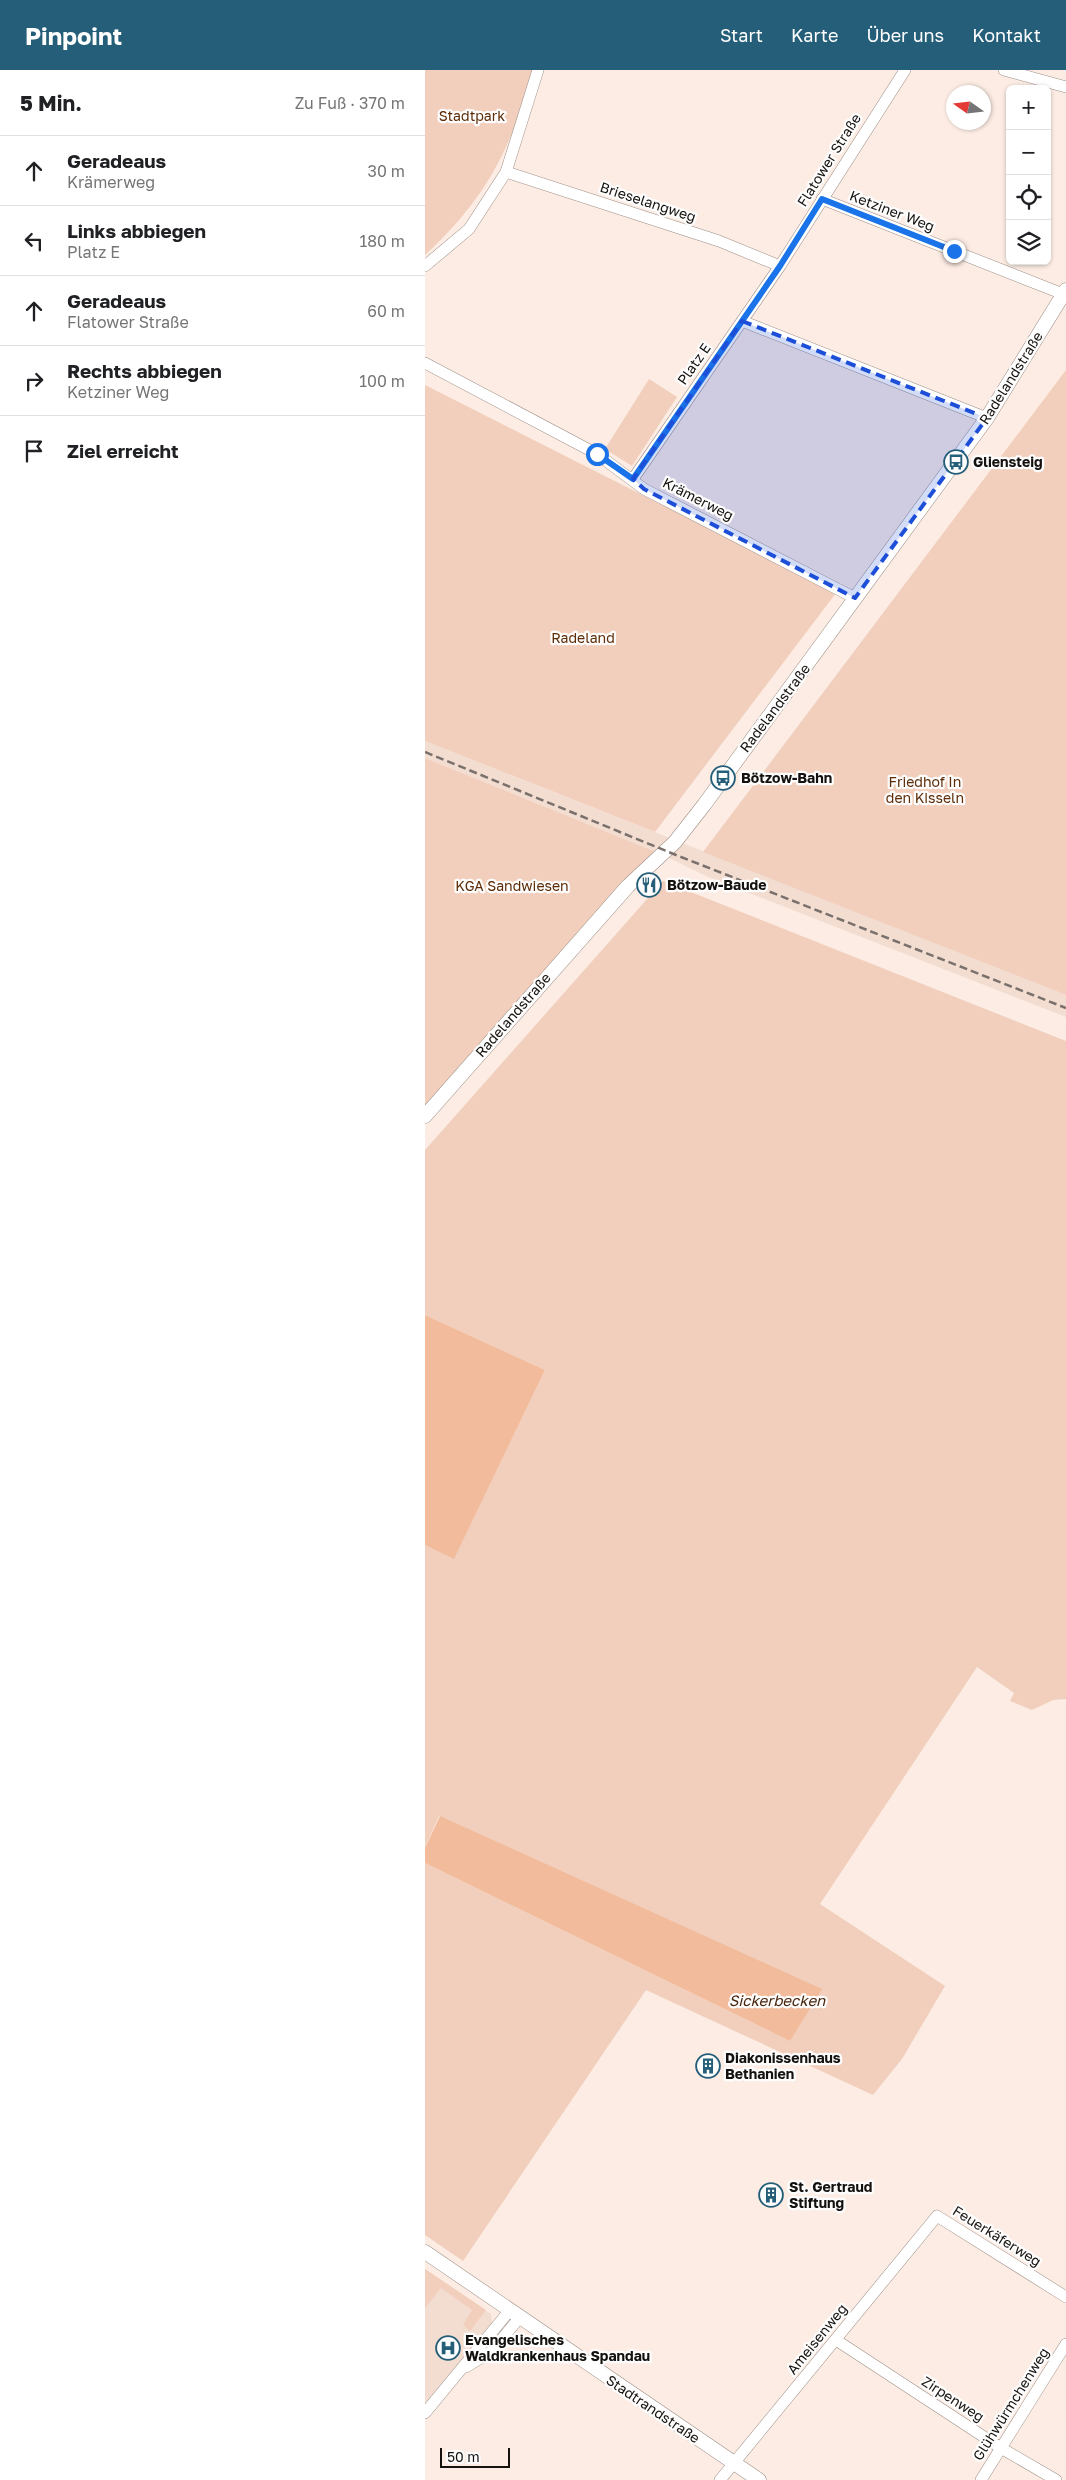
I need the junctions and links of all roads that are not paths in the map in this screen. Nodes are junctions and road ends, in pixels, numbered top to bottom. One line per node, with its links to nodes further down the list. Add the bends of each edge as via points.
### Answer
1 (538, 70): 5 (street)
2 (905, 70): 6 (street, Flatower Straße)
3 (1004, 70): 4 (street)
4 (1066, 87)
5 (506, 172): 7 (street, via 469,229); 8 (street, Brieselangweg, via 719,241)
6 (822, 199): 8 (street, Flatower Straße); 9 (street, Ketziner Weg)
7 (425, 266)
8 (780, 266): 10 (street, Platz E)
9 (1064, 292): 12 (street, Radelandstraße)
10 (742, 321): 12 (street); 13 (street, Platz E)
11 (425, 363): 13 (street, Krämerweg, via 483,396 558,432)
12 (987, 418): 14 (street, Radelandstraße)
13 (633, 479): 14 (street, Krämerweg, via 644,489)
14 (855, 598): 15 (street, Radelandstraße, via 685,830 628,886)
15 (425, 1116)
16 (937, 2216): 18 (street, Feuerkäferweg); 20 (street, Ameisenweg)
17 (425, 2252): 19 (street, Stadtrandstraße)
18 (1066, 2297)
19 (515, 2313): 22 (street); 24 (street, Stadtrandstraße)
20 (836, 2340): 23 (street, Zirpenweg); 24 (street, Ameisenweg)
21 (1066, 2344): 23 (street, Glühwürmchenweg)
22 (425, 2413)
23 (1001, 2448): 27 (street, Glühwürmchenweg); 28 (street, Zirpenweg)
24 (735, 2464): 25 (street, Ameisenweg); 26 (street, Stadtrandstraße)
25 (720, 2480)
26 (759, 2480)
27 (981, 2480)
28 (1056, 2480)

